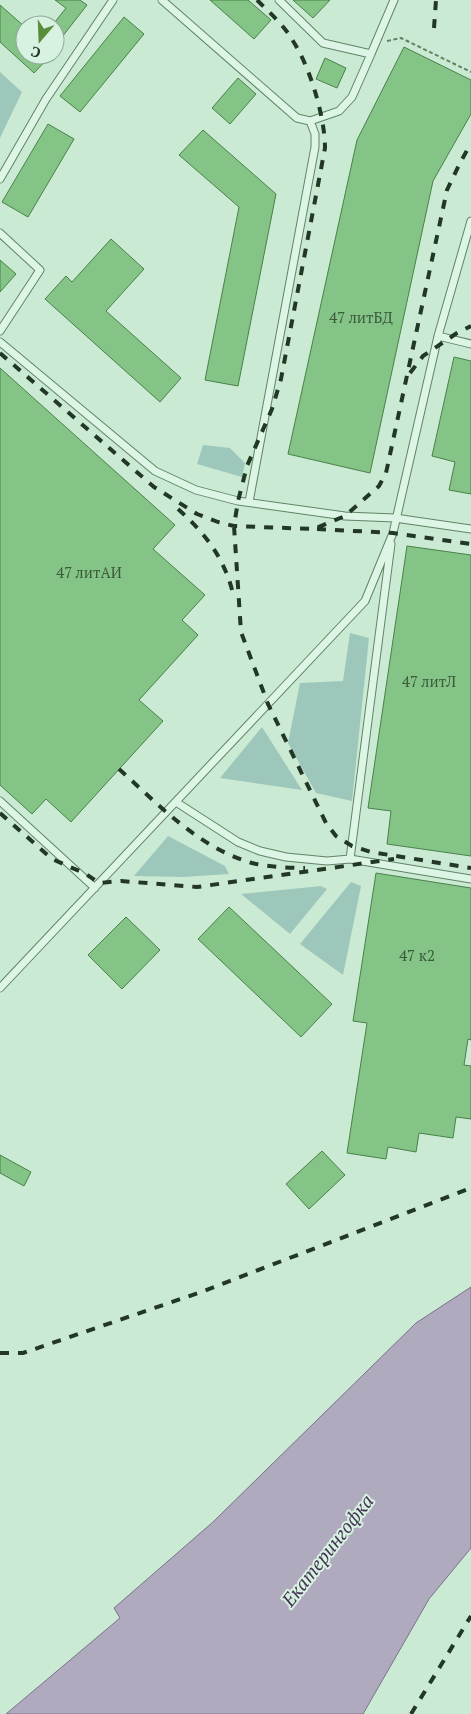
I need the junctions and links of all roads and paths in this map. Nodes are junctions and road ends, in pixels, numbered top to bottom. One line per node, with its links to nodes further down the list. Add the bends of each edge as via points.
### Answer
1 (113, 0): 9 (lane, via 46,99)
2 (162, 0): 8 (lane, via 297,118)
3 (279, 0): 6 (lane, via 323,43)
4 (394, 0): 5 (lane)
5 (375, 43): 6 (lane); 7 (path, via 401,38)
6 (371, 54): 8 (lane, via 352,97 339,111)
7 (471, 72)
8 (310, 121): 16 (lane, via 315,147)
9 (0, 179)
10 (471, 221): 13 (lane)
11 (0, 233): 12 (lane, via 40,270)
12 (0, 331)
13 (438, 336): 15 (lane); 17 (lane)
14 (0, 342): 16 (lane, via 155,471 196,490)
15 (471, 344)
16 (249, 502): 17 (lane, via 345,516)
17 (395, 518): 18 (lane); 19 (lane)
18 (471, 529)
19 (393, 533): 21 (lane, via 365,601); 22 (lane)
20 (0, 801): 24 (lane)
21 (176, 802): 22 (lane, via 238,842 260,851 327,861); 24 (lane)
22 (350, 859): 23 (lane)
23 (471, 879)
24 (95, 888): 25 (lane)
25 (0, 988)

